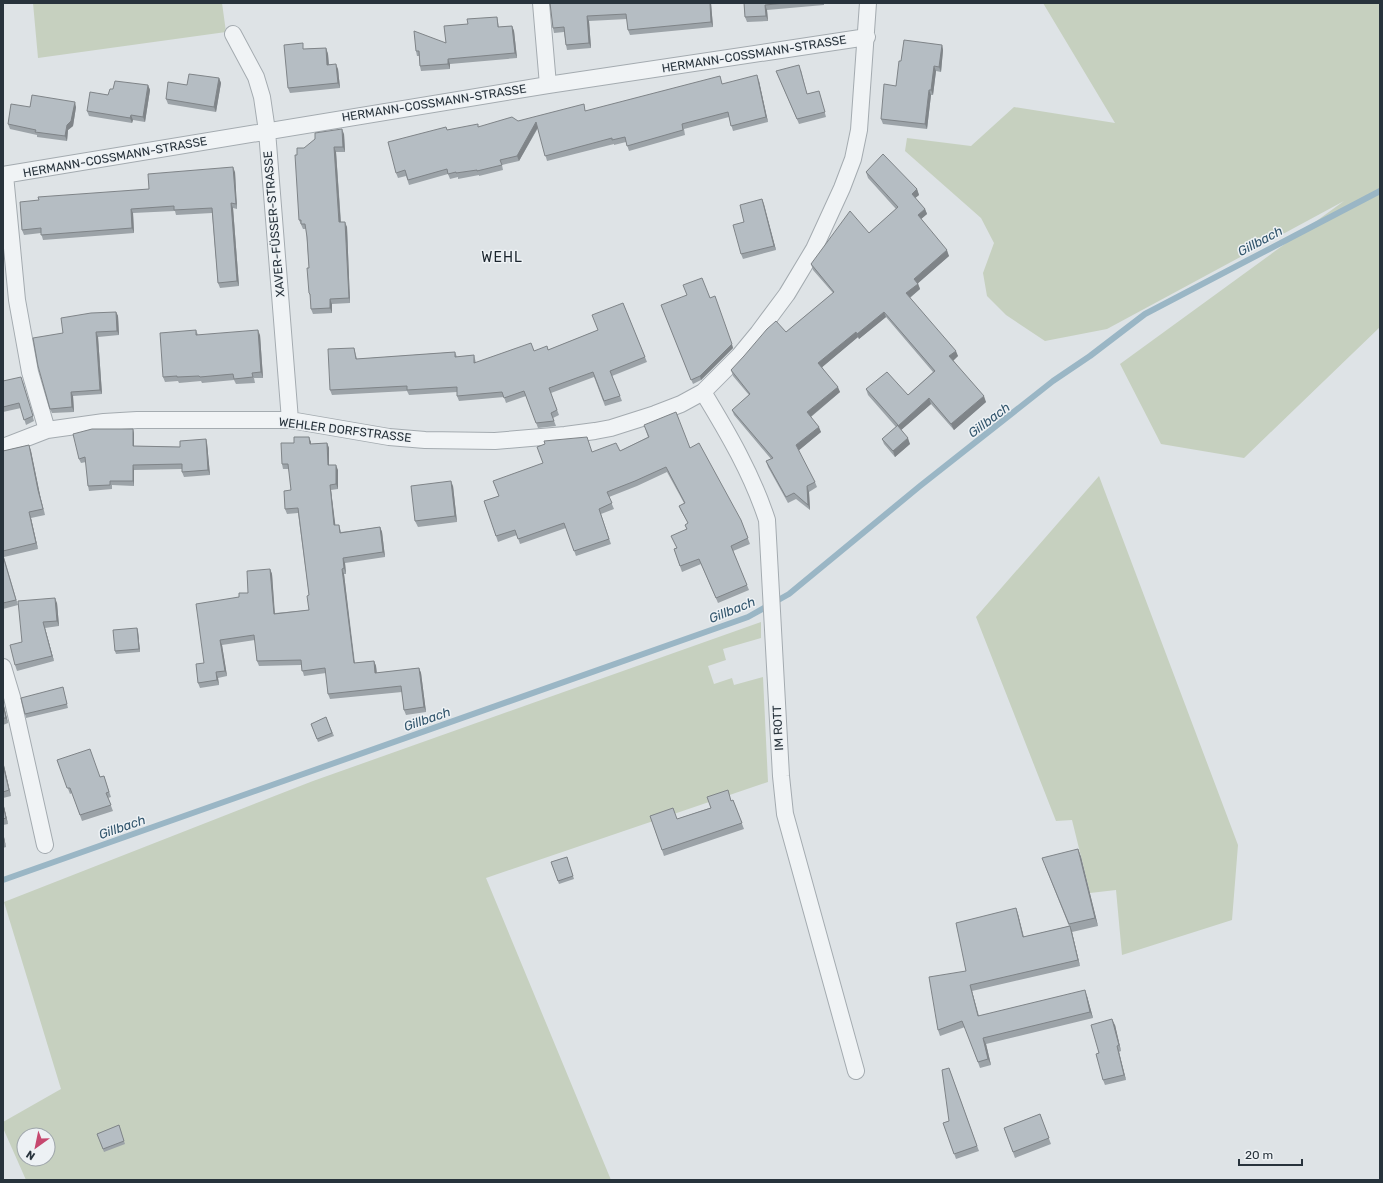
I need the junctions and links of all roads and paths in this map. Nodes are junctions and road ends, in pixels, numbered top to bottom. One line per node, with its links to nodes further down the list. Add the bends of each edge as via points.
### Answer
1 (541, 3): 5 (street)
2 (868, 3): 4 (street, WEHLER DORFSTRASSE)
3 (233, 34): 6 (street, XAVER-FÜSSER-STRASSE, via 256,77)
4 (866, 37): 5 (street, HERMANN-COSSMANN-STRASSE); 8 (street, WEHLER DORFSTRASSE, via 859,130 848,176 807,262 787,294 739,356)
5 (548, 84): 6 (street, HERMANN-COSSMANN-STRASSE)
6 (267, 131): 7 (street, HERMANN-COSSMANN-STRASSE); 9 (street, XAVER-FÜSSER-STRASSE)
7 (4, 175): 10 (street, via 16,300 30,372)
8 (703, 392): 9 (street, WEHLER DORFSTRASSE, via 655,414 611,428 565,436 495,440 389,437); 14 (street, IM ROTT, via 742,460 767,520 785,814)
9 (290, 420): 10 (street, WEHLER DORFSTRASSE, via 137,420 98,422)
10 (47, 430): 11 (street, WEHLER DORFSTRASSE)
11 (3, 447)
12 (3, 667): 13 (street)
13 (45, 845)
14 (856, 1071)

